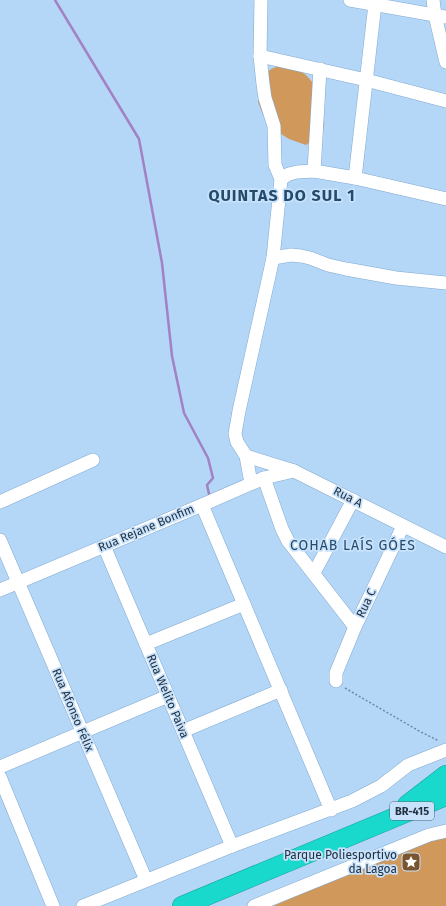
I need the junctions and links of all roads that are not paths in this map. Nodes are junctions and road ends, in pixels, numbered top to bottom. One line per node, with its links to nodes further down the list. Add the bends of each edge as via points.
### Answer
1 (261, 0): 6 (street)
2 (350, 0): 4 (street)
3 (433, 0): 5 (street)
4 (375, 4): 5 (street); 9 (street)
5 (440, 16): 7 (street)
6 (260, 56): 8 (street); 13 (street, via 265,98 274,126 275,165)
7 (446, 62)
8 (320, 70): 9 (street); 11 (street)
9 (366, 80): 10 (street); 12 (street)
10 (446, 101)
11 (314, 171): 12 (street); 13 (street, via 297,172)
12 (355, 178): 14 (street)
13 (281, 179): 15 (street)
14 (446, 200)
15 (273, 258): 16 (street, via 301,256 346,269); 17 (street, via 236,426 237,442)
16 (446, 283)
17 (246, 456): 19 (street, Rua A); 21 (street)
18 (93, 460): 23 (street)
19 (294, 471): 20 (street, Rua Rejane Bonfim); 22 (street, Rua A)
20 (264, 478): 21 (street, Rua Rejane Bonfim); 29 (street, via 288,541)
21 (251, 483): 24 (street, Rua Rejane Bonfim)
22 (353, 500): 25 (street, Rua A); 29 (street)
23 (0, 502)
24 (202, 505): 27 (street, Rua Rejane Bonfim); 32 (street)
25 (403, 526): 28 (street, Rua A); 33 (street, Rua C)
26 (0, 540): 30 (street, Rua Afonso Félix)
27 (104, 546): 30 (street, Rua Rejane Bonfim); 34 (street, Rua Welito Paiva)
28 (446, 547)
29 (314, 573): 33 (street)
30 (18, 583): 31 (street, Rua Rejane Bonfim); 39 (street, Rua Afonso Félix)
31 (0, 590)
32 (244, 604): 34 (street); 36 (street)
33 (355, 626): 35 (street, Rua C, via 336,673)
34 (146, 644): 37 (street, Rua Welito Paiva)
35 (336, 681)
36 (281, 690): 38 (street); 46 (street)
37 (168, 696): 38 (street, Rua Welito Paiva); 39 (street)
38 (183, 731): 49 (street, Rua Welito Paiva)
39 (82, 732): 41 (street); 50 (street, Rua Afonso Félix)
40 (443, 745): 46 (street, via 408,765 371,793)
41 (0, 767)
42 (446, 774): 47 (highway)
43 (0, 777): 51 (street)
44 (446, 796): 47 (highway, BR-415)
45 (446, 802): 47 (highway)
46 (331, 810): 49 (street)
47 (378, 825): 53 (highway)
48 (446, 831): 54 (street, via 429,835)
49 (232, 846): 50 (street)
50 (146, 880): 52 (street)
51 (53, 906)
52 (83, 906)
53 (182, 906)
54 (254, 906)

